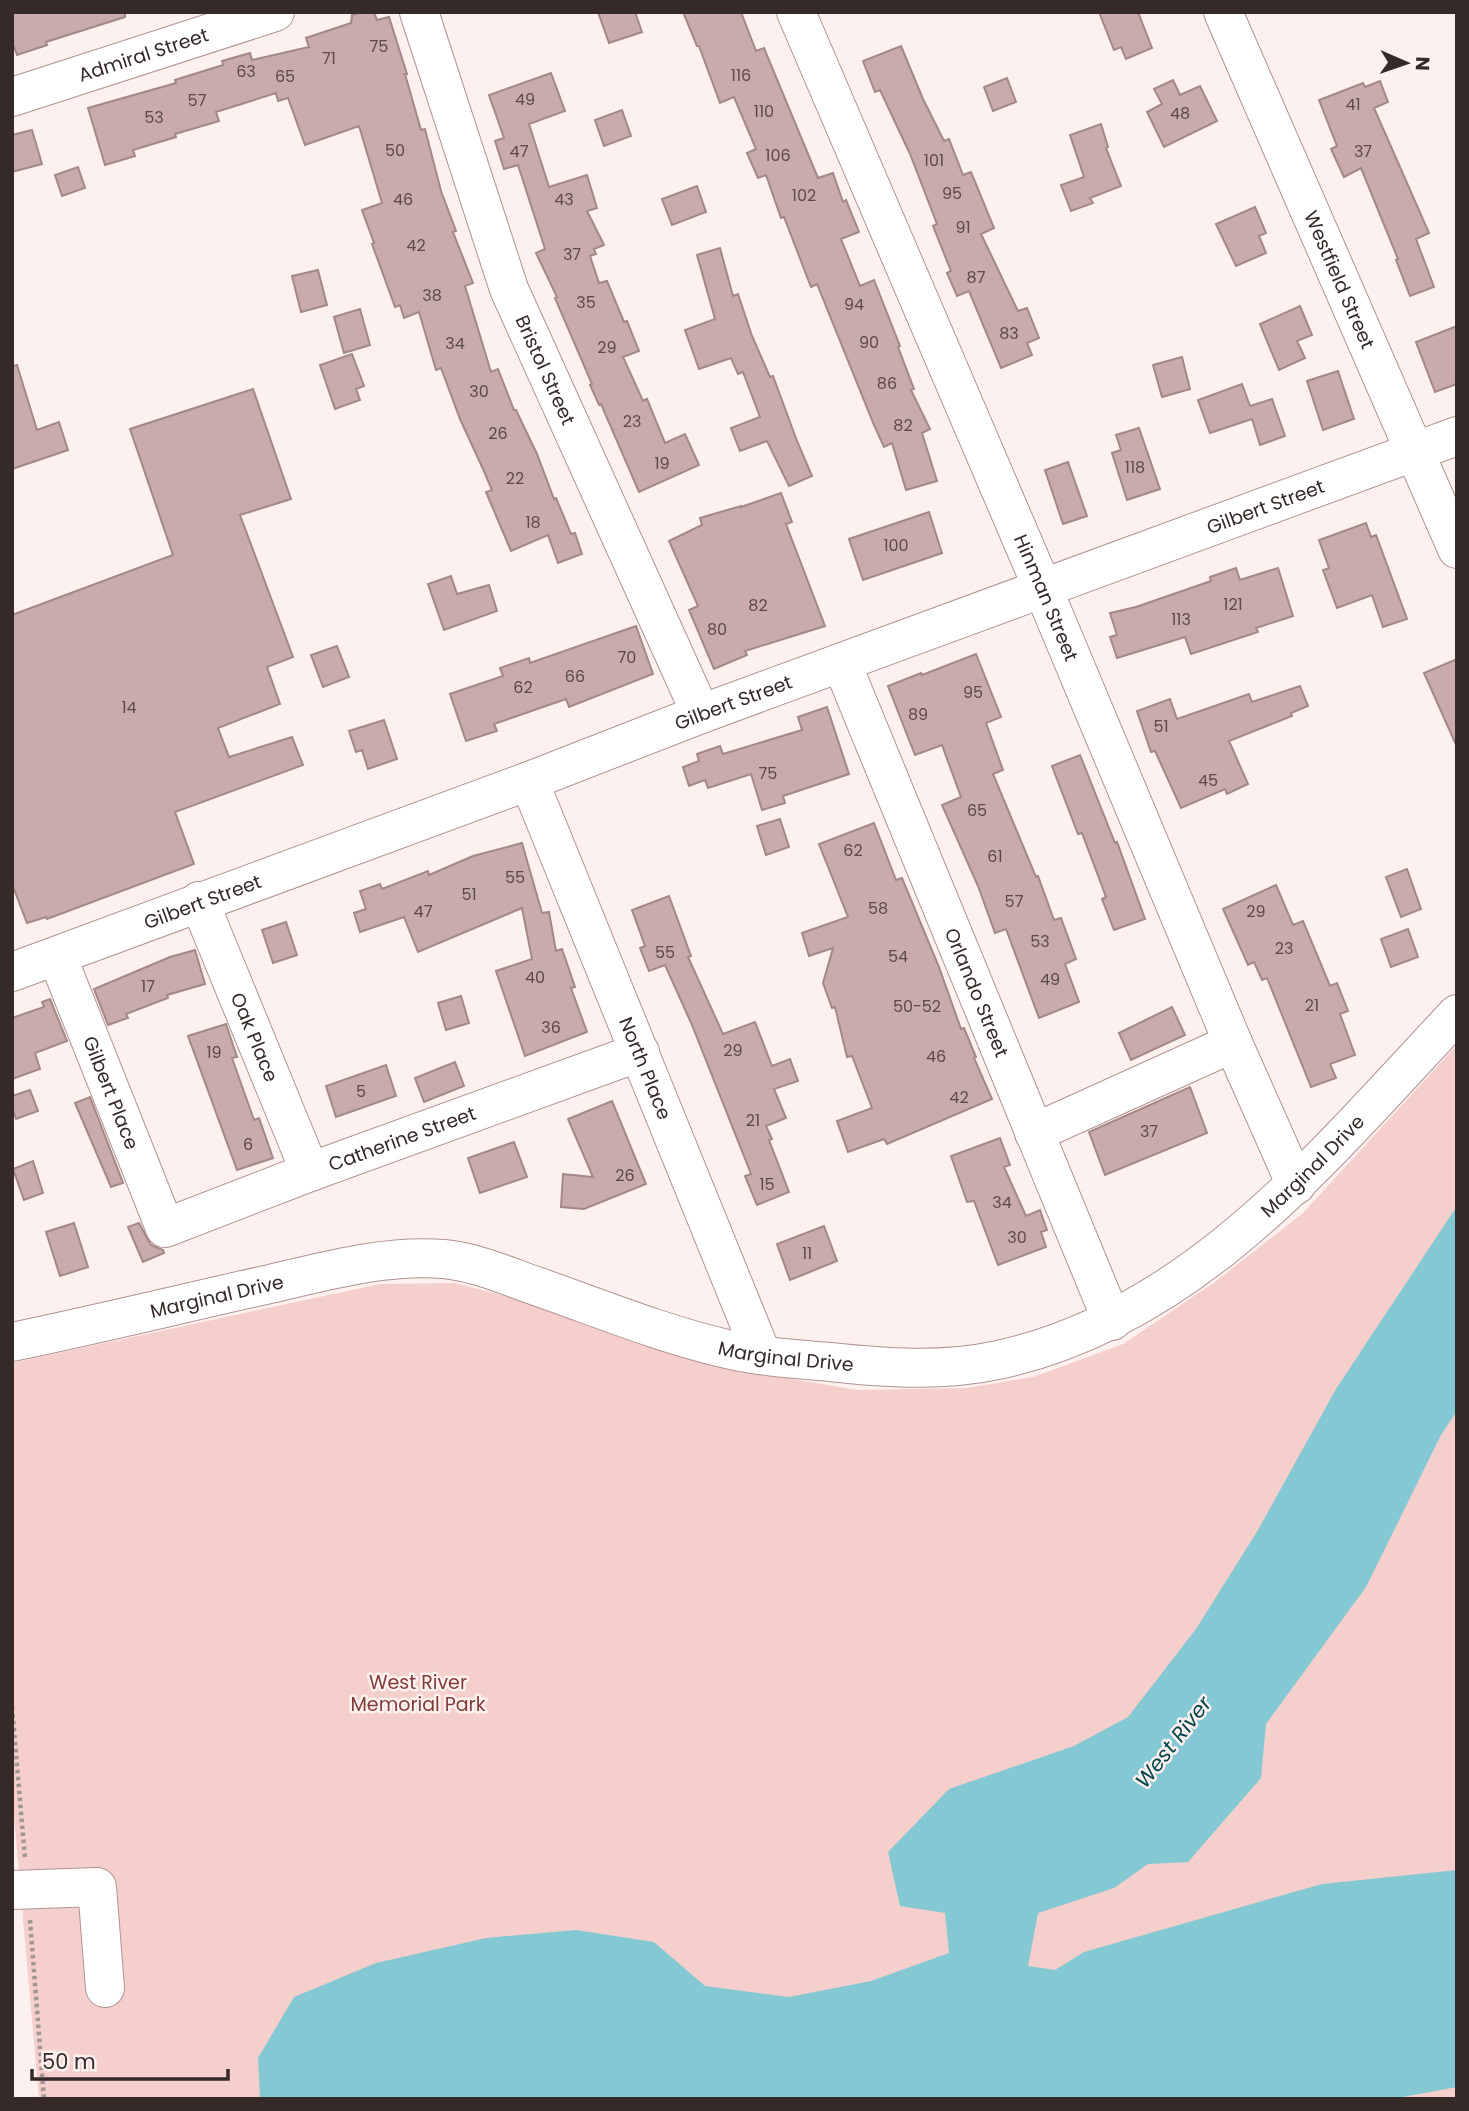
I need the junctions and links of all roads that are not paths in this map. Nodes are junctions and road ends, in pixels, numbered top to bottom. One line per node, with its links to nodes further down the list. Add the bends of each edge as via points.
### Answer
1 (275, 12): 5 (street, Admiral Street)
2 (419, 12): 11 (street, Bristol Street, via 509,289)
3 (796, 12): 9 (street, Hinman Street)
4 (1223, 12): 7 (street, Westfield Street)
5 (12, 97)
6 (1457, 436): 7 (street, Gilbert Street)
7 (1415, 451): 8 (street, Westfield Street); 9 (street, Gilbert Street)
8 (1457, 549)
9 (1043, 589): 10 (street, Gilbert Street); 17 (street, Hinman Street)
10 (842, 664): 11 (street, Gilbert Street); 19 (street, Orlando Street)
11 (701, 715): 12 (street, Gilbert Street)
12 (529, 781): 13 (street, Gilbert Street); 18 (street, North Place)
13 (199, 901): 14 (street, Gilbert Street); 20 (street, Oak Place)
14 (57, 956): 15 (street, Gilbert Street); 22 (street, Gilbert Place)
15 (12, 972)
16 (1457, 1014): 21 (street, Marginal Drive)
17 (1233, 1043): 19 (street); 21 (street, Hinman Street)
18 (640, 1052): 20 (street, Catherine Street); 25 (street, North Place)
19 (1034, 1133): 23 (street, Orlando Street)
20 (310, 1172): 22 (street, Catherine Street)
21 (1296, 1185): 23 (street, Marginal Drive, via 1218,1254)
22 (165, 1228)
23 (1112, 1321): 25 (street, Marginal Drive, via 996,1361 925,1368)
24 (12, 1342): 25 (street, Marginal Drive, via 332,1270 395,1260 445,1259 491,1270 658,1329)
25 (762, 1356)
26 (12, 1890): 27 (street, via 97,1886)
27 (105, 1989)

